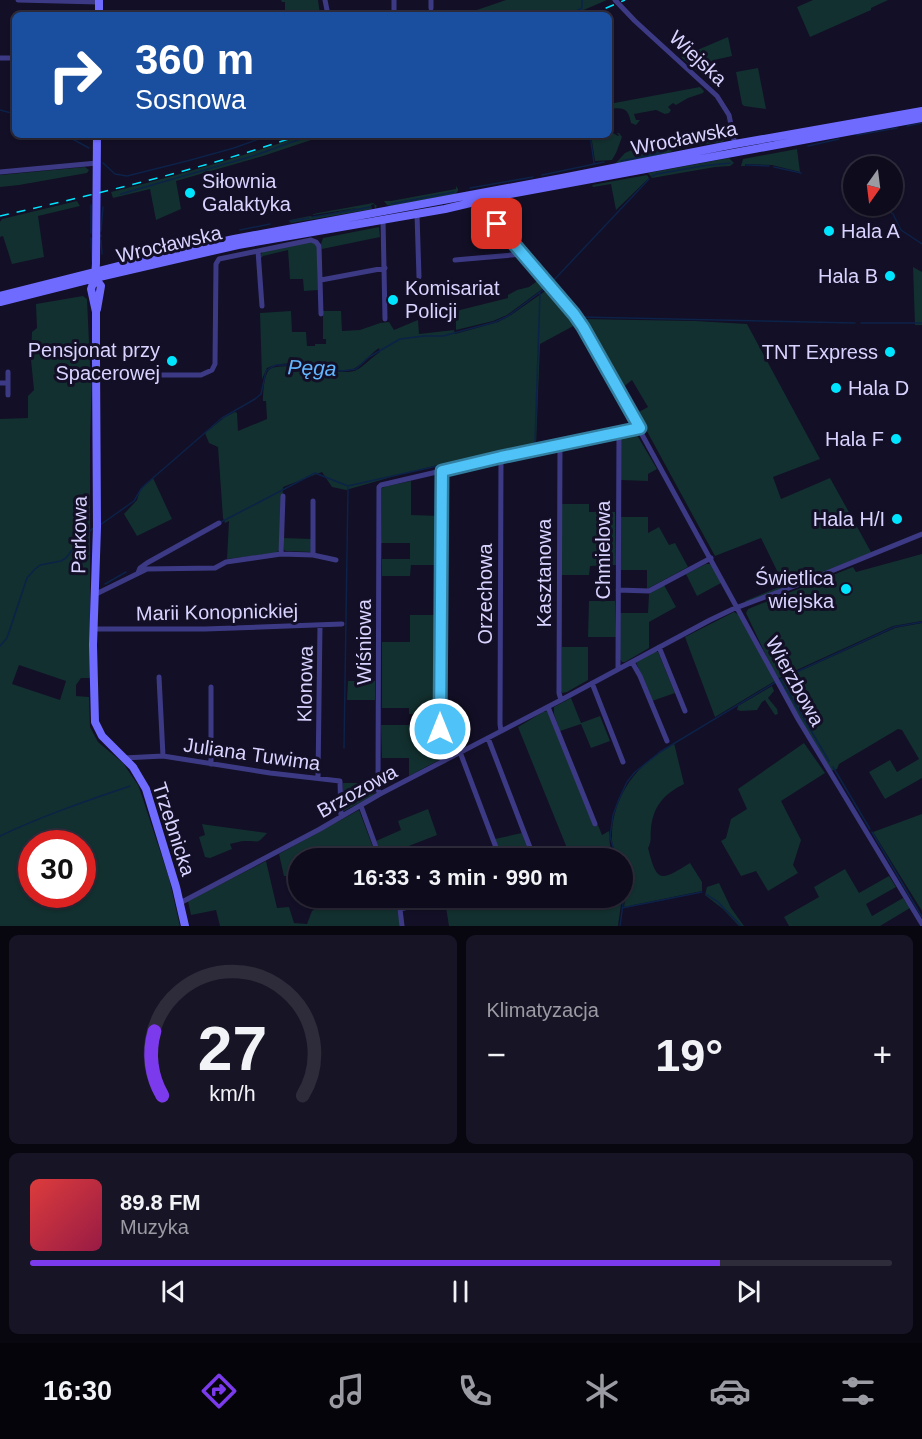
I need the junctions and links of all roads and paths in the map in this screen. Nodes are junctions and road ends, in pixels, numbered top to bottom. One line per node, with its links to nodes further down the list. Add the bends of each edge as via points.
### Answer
1 (18, 0): 4 (street)
2 (431, 0): 5 (street)
3 (615, 0): 9 (street, Wiejska, via 717,96 729,115)
4 (99, 1)
5 (431, 8)
6 (922, 111): 9 (main road, Wrocławska)
7 (922, 118): 9 (main road, Wrocławska)
8 (97, 138): 10 (main road, Parkowa)
9 (736, 148): 12 (main road, Wrocławska); 14 (main road, Wrocławska, via 665,157)
10 (97, 163): 11 (street); 19 (main road, Parkowa)
11 (0, 172)
12 (479, 201): 13 (main road, Wrocławska); 16 (street, Wierzbowa)
13 (417, 214): 14 (main road, Wrocławska); 20 (street)
14 (382, 216): 18 (street); 19 (main road, Wrocławska, via 178,250)
15 (258, 251): 21 (street, via 316,242); 24 (street); 28 (street, via 217,261 212,370 201,375)
16 (523, 254): 17 (street); 32 (street, Wierzbowa, via 580,322)
17 (455, 260)
18 (385, 268): 21 (street); 26 (street)
19 (96, 274): 22 (main road, Wrocławska); 23 (main road, Wrocławska); 28 (main road, Parkowa, via 100,286)
20 (419, 278)
21 (321, 280): 25 (street)
22 (0, 296)
23 (0, 302)
24 (262, 306)
25 (321, 314)
26 (385, 319)
27 (8, 372): 30 (street)
28 (96, 375): 47 (main road, Parkowa)
29 (0, 383): 30 (street)
30 (8, 383): 31 (street)
31 (8, 395)
32 (640, 428): 33 (street); 43 (street, Wierzbowa)
33 (619, 432): 34 (street); 46 (street, Chmielowa)
34 (560, 446): 35 (street); 58 (street, Kasztanowa)
35 (501, 457): 36 (street); 61 (street, Orzechowa)
36 (442, 471): 68 (street, via 440,752); 72 (street, Wiśniowa, via 381,485 379,489)
37 (283, 496): 41 (street)
38 (313, 501): 42 (street)
39 (219, 524): 45 (street, via 147,563)
40 (922, 534): 48 (street, Brzozowa)
41 (281, 554): 42 (street); 45 (street, via 226,561 215,568 147,569)
42 (313, 555): 44 (street)
43 (711, 558): 46 (street, via 649,591); 48 (street, Wierzbowa)
44 (336, 560)
45 (137, 574): 47 (street)
46 (618, 590): 54 (street, Chmielowa)
47 (94, 595): 51 (main road, Parkowa)
48 (737, 608): 52 (street, Brzozowa); 82 (street, Wierzbowa, via 798,719)
49 (342, 624): 50 (street, Marii Konopnickiej)
50 (320, 626): 51 (street, Marii Konopnickiej); 71 (street, Klonowa)
51 (94, 629): 64 (main road, Parkowa, via 95,722)
52 (659, 647): 53 (street, Brzozowa); 60 (street)
53 (632, 662): 54 (street, Brzozowa); 63 (street)
54 (618, 669): 56 (street, Brzozowa)
55 (159, 677): 66 (street)
56 (592, 683): 58 (street, Brzozowa); 69 (street)
57 (211, 687): 70 (street)
58 (561, 700): 59 (street, Brzozowa)
59 (548, 707): 61 (street, Brzozowa); 75 (street)
60 (685, 711)
61 (501, 731): 62 (street, Brzozowa)
62 (488, 738): 65 (street, Brzozowa); 78 (street)
63 (666, 741)
64 (116, 751): 67 (main road, Trzebnicka)
65 (460, 752): 68 (street, Brzozowa); 77 (street)
66 (163, 756): 67 (street, Juliana Tuwima); 70 (street, Juliana Tuwima)
67 (124, 758): 79 (main road, Trzebnicka, via 146,789)
68 (444, 761): 72 (street, Brzozowa)
69 (623, 762)
70 (211, 764): 71 (street, Juliana Tuwima)
71 (318, 778): 74 (street, Juliana Tuwima, via 340,781)
72 (380, 795): 73 (street, Brzozowa)
73 (361, 806): 74 (street, Brzozowa); 76 (street)
74 (341, 817): 79 (street, Brzozowa)
75 (595, 824)
76 (376, 848)
77 (496, 848)
78 (530, 848)
79 (180, 903): 83 (main road, Trzebnicka)
80 (404, 908): 81 (street)
81 (400, 909): 84 (street)
82 (922, 924)
83 (185, 926)
84 (402, 926)

